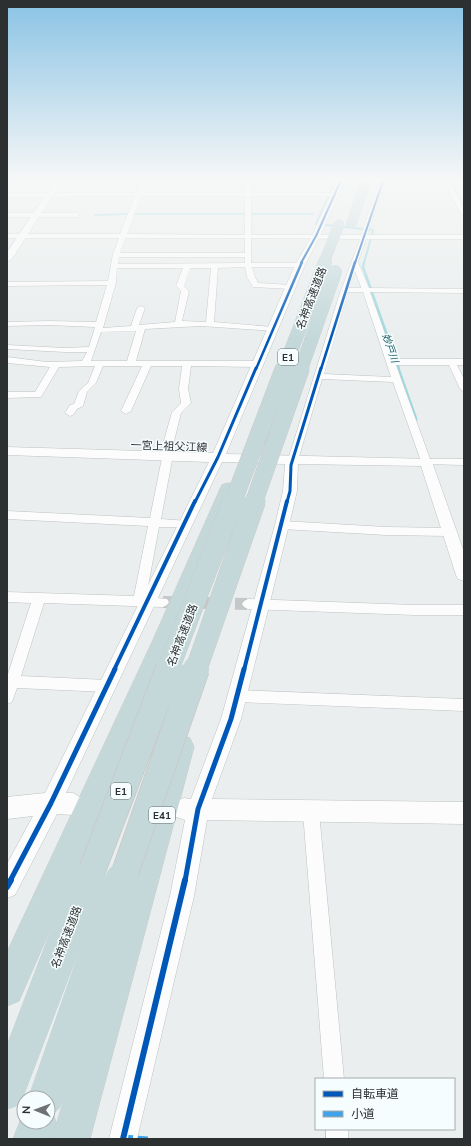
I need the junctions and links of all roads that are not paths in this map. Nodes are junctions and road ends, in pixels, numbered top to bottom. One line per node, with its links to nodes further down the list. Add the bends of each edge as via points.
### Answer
1 (26, 231): 11 (street)
2 (125, 231): 12 (street)
3 (248, 231): 13 (street)
4 (298, 231): 13 (street)
5 (319, 231): 23 (street)
6 (341, 231): 25 (highway, 名神高速道路 / E1, bridge)
7 (344, 231): 15 (highway, 名神高速道路 / E1)
8 (357, 231): 9 (street)
9 (365, 232): 14 (street); 19 (street)
10 (7, 236): 11 (street)
11 (23, 236): 12 (street); 18 (street)
12 (123, 236): 13 (street); 17 (street)
13 (248, 237): 16 (street)
14 (464, 237)
15 (344, 245)
16 (248, 255): 17 (street); 22 (street)
17 (116, 256): 24 (street)
18 (7, 259)
19 (355, 262): 29 (street); 30 (street)
20 (187, 265): 21 (street); 24 (street); 34 (street, via 180,286 186,291)
21 (215, 265): 22 (street); 35 (street)
22 (248, 265): 23 (street); 28 (street, via 256,285)
23 (300, 265): 28 (street)
24 (115, 266): 26 (street)
25 (332, 267): 88 (highway, bridge, via 283,357 164,642); 90 (highway, 名神高速道路 / E1, bridge); 91 (highway, 名神高速道路 / E1, bridge); 92 (highway, E41, bridge, via 324,319 191,715)
26 (112, 283): 27 (street); 36 (street)
27 (7, 284)
28 (291, 287): 38 (street)
29 (345, 290): 30 (street); 52 (street)
30 (369, 291): 31 (street); 42 (street)
31 (464, 291)
32 (141, 308): 37 (street)
33 (7, 324): 36 (street, via 49,323)
34 (178, 324): 35 (street); 37 (street)
35 (210, 325): 38 (street)
36 (99, 327): 37 (street); 40 (street)
37 (138, 328): 46 (street)
38 (272, 329): 50 (street)
39 (7, 347): 40 (street)
40 (92, 349): 48 (street)
41 (7, 360): 51 (street)
42 (394, 362): 43 (street); 53 (street)
43 (452, 362): 44 (street); 54 (street)
44 (464, 362)
45 (100, 363): 46 (street); 48 (street); 57 (street, via 93,383 89,389 83,391 78,406 73,407)
46 (131, 363): 47 (street)
47 (148, 363): 49 (street); 56 (street)
48 (86, 364): 51 (street)
49 (187, 364): 50 (street); 59 (street, via 184,388 186,402 177,412)
50 (256, 364): 60 (street)
51 (56, 365): 55 (street, via 38,395)
52 (319, 376): 53 (street); 61 (street)
53 (396, 380): 62 (street)
54 (464, 389)
55 (7, 395)
56 (126, 411)
57 (70, 413)
58 (7, 451): 59 (street, 一宮上祖父江線)
59 (166, 455): 60 (street, 一宮上祖父江線); 65 (street)
60 (218, 457): 61 (street, 一宮上祖父江線); 66 (street)
61 (293, 460): 62 (street, 一宮上祖父江線); 67 (street, via 290,491)
62 (426, 462): 63 (street); 68 (street)
63 (464, 462)
64 (7, 514): 65 (street)
65 (155, 522): 66 (street); 72 (street)
66 (184, 524): 72 (street)
67 (282, 525): 68 (street); 74 (street)
68 (449, 532): 69 (street)
69 (464, 576)
70 (7, 596): 71 (street)
71 (39, 598): 72 (street); 76 (street)
72 (143, 601): 73 (street); 77 (street)
73 (163, 602)
74 (254, 604): 75 (street); 78 (street)
75 (464, 610)
76 (12, 682): 77 (street); 79 (street)
77 (107, 686): 81 (street)
78 (237, 696): 80 (street); 84 (street, via 231,719)
79 (7, 698)
80 (464, 705)
81 (51, 803): 82 (street); 83 (street); 87 (street)
82 (73, 804)
83 (7, 808)
84 (191, 809): 85 (street); 93 (street, via 182,896)
85 (311, 812): 86 (street); 89 (street)
86 (464, 813)
87 (7, 887)
88 (7, 989)
89 (334, 1078)
90 (49, 1090)
91 (7, 1092)
92 (71, 1138)
93 (123, 1139)

